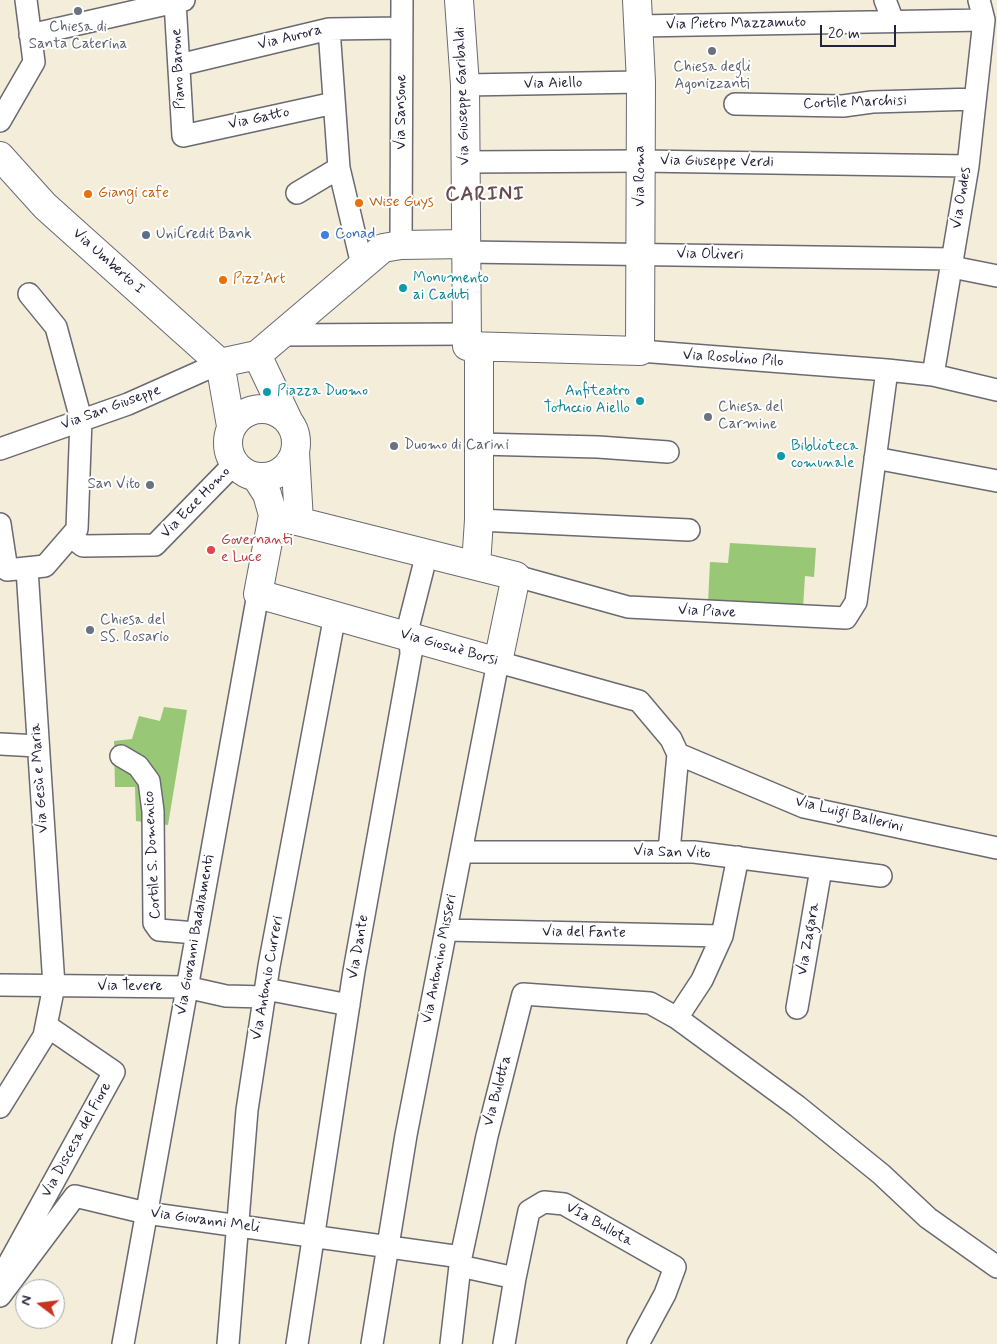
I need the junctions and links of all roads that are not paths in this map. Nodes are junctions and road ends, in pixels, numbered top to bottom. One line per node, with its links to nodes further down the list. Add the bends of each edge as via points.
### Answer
1 (26, 0): 11 (street)
2 (402, 0): 10 (street, Via Sansone)
3 (459, 0): 14 (street, Via Giuseppe Garibaldi)
4 (885, 0): 8 (street)
5 (180, 1): 11 (street); 12 (street, Piano Barone)
6 (985, 5): 8 (street, Via Pietro Mazzamuto); 15 (street, Via Ondes)
7 (638, 13): 8 (street, Via Pietro Mazzamuto); 13 (street, Via Roma)
8 (893, 21)
9 (329, 28): 10 (street, Via Aurora); 12 (street, Via Aurora); 16 (street)
10 (402, 28): 26 (street, Via Sansone)
11 (30, 36): 18 (street, via 34,62)
12 (179, 65): 19 (street, Piano Barone)
13 (641, 82): 14 (street, Via Aiello); 20 (street, Via Roma)
14 (465, 85): 21 (street, Via Giuseppe Garibaldi)
15 (975, 99): 17 (street, Cortile Marchisi, via 843,106); 22 (street, Via Ondes)
16 (334, 103): 19 (street, Via Gatto); 23 (street)
17 (735, 104)
18 (0, 121)
19 (183, 136)
20 (641, 161): 21 (street, Via Giuseppe Verdi); 22 (street, Via Giuseppe Verdi); 28 (street, Via Roma)
21 (465, 162): 27 (street, Via Giuseppe Garibaldi)
22 (968, 166): 29 (street, Via Ondes)
23 (339, 168): 25 (street); 30 (street)
24 (4, 169): 37 (street, Via Umberto I)
25 (297, 193)
26 (401, 235): 27 (street); 30 (street)
27 (466, 239): 28 (street, Via Oliveri); 34 (street, Via Giuseppe Garibaldi)
28 (641, 254): 29 (street, Via Oliveri); 35 (street, Via Roma)
29 (952, 263): 31 (street, Via Oliveri); 39 (street, Via Ondes)
30 (362, 265): 33 (street)
31 (997, 276)
32 (28, 294): 41 (street, via 56,326)
33 (281, 335): 34 (street); 36 (street)
34 (471, 342): 35 (street, Via Rosolino Pilo); 44 (street, Via Giuseppe Garibaldi)
35 (640, 351): 38 (street, Via Rosolino Pilo)
36 (257, 355): 37 (street); 42 (street)
37 (220, 363): 41 (street, Via San Giuseppe, via 128,404); 43 (street)
38 (887, 370): 39 (street, Via Rosolino Pilo); 48 (street, Via Piave)
39 (933, 375): 40 (street, Via Rosolino Pilo)
40 (997, 390)
41 (81, 419): 45 (street, Via San Giuseppe); 56 (street, via 77,529)
42 (288, 420): 43 (street, via 275,410 259,408 243,413); 46 (street, via 296,436)
43 (232, 426): 49 (street, via 227,442 230,458)
44 (479, 444): 47 (street); 51 (street, Via Giuseppe Garibaldi)
45 (0, 449)
46 (295, 452): 49 (street, via 287,467 273,476); 53 (street)
47 (668, 452)
48 (875, 458): 50 (street); 60 (street, Via Piave, via 856,602 846,618 628,607)
49 (245, 470): 52 (street, via 267,494); 56 (street, Via Ecce Homo, via 155,545 83,546)
50 (997, 481)
51 (479, 520): 55 (street); 58 (street, Via Giuseppe Garibaldi)
52 (272, 521): 53 (street, Via Piave); 61 (street, Via Giovanni Badalamenti)
53 (299, 521): 57 (street, Via Piave)
54 (0, 524): 59 (street, via 7,570)
55 (689, 530)
56 (70, 537): 59 (street, via 45,566)
57 (427, 553): 58 (street, Via Piave); 63 (street, Via Dante, via 409,624)
58 (476, 565): 60 (street, Via Piave)
59 (27, 569): 66 (street, Via Gesù e Maria)
60 (516, 576): 64 (street, Via Antonino Misseri)
61 (258, 594): 62 (street, Via Giosuè Borsi); 76 (street, Via Giovanni Badalamenti)
62 (335, 615): 63 (street, Via Giosuè Borsi); 81 (street, Via Antonio Curreri)
63 (410, 637): 64 (street, Via Giosuè Borsi); 82 (street, Via Dante, via 411,654)
64 (498, 662): 67 (street, Via Giosuè Borsi, via 639,702 671,739); 71 (street, Via Antonino Misseri)
65 (0, 744): 66 (street)
66 (38, 746): 79 (street, Via Gesù e Maria)
67 (678, 754): 69 (street, Via Luigi Ballerini, via 804,807); 70 (street)
68 (121, 756): 76 (street, Cortile S. Domenico, via 138,766 150,781 154,923 159,930)
69 (997, 848)
70 (669, 851): 71 (street, Via San Vito); 72 (street, Via San Vito)
71 (461, 852): 75 (street, Via Antonino Misseri)
72 (738, 856): 73 (street, Via San Vito); 77 (street)
73 (821, 869): 74 (street, Via San Vito); 83 (street, Via Zagara)
74 (881, 876)
75 (446, 930): 77 (street, Via del Fante); 90 (street, Via Antonino Misseri)
76 (196, 933): 80 (street, Via Giovanni Badalamenti)
77 (722, 936): 84 (street, via 702,980)
78 (0, 985): 79 (street, Via Tevere)
79 (54, 986): 80 (street, Via Tevere); 85 (street, Via Gesù e Maria)
80 (186, 987): 81 (street, Via Tevere, via 226,996); 87 (street, Via Giovanni Badalamenti)
81 (265, 993): 82 (street, Via Tevere); 88 (street, Via Antonio Curreri, via 247,1110)
82 (349, 1005): 89 (street, Via Dante)
83 (796, 1008)
84 (677, 1018): 91 (street, Via Bulotta, via 650,1003 523,994 487,1136); 92 (street, via 797,1106 881,1174 928,1218)
85 (47, 1026): 86 (street, Via Gesù e Maria); 94 (street, Via Discesa del Fiore, via 114,1072)
86 (0, 1107)
87 (146, 1213): 88 (street, Via Giovanni Meli); 95 (street, Via Giovanni Meli, via 75,1196); 96 (street, Via Giovanni Badalamenti)
88 (237, 1227): 89 (street, Via Giovanni Meli); 97 (street, Via Antonio Curreri)
89 (314, 1236): 90 (street, Via Giovanni Meli); 98 (street, Via Dante)
90 (388, 1246): 91 (street, Via Giovanni Meli); 99 (street, Via Antonino Misseri)
91 (461, 1261): 93 (street); 100 (street, Via Bulotta)
92 (997, 1267)
93 (515, 1278): 101 (street); 102 (street, VIa Bullota, via 529,1211 544,1202 564,1204 675,1267 674,1276)
94 (0, 1279)
95 (0, 1296)
96 (123, 1344)
97 (228, 1344)
98 (298, 1344)
99 (372, 1344)
100 (451, 1344)
101 (504, 1344)
102 (638, 1344)

